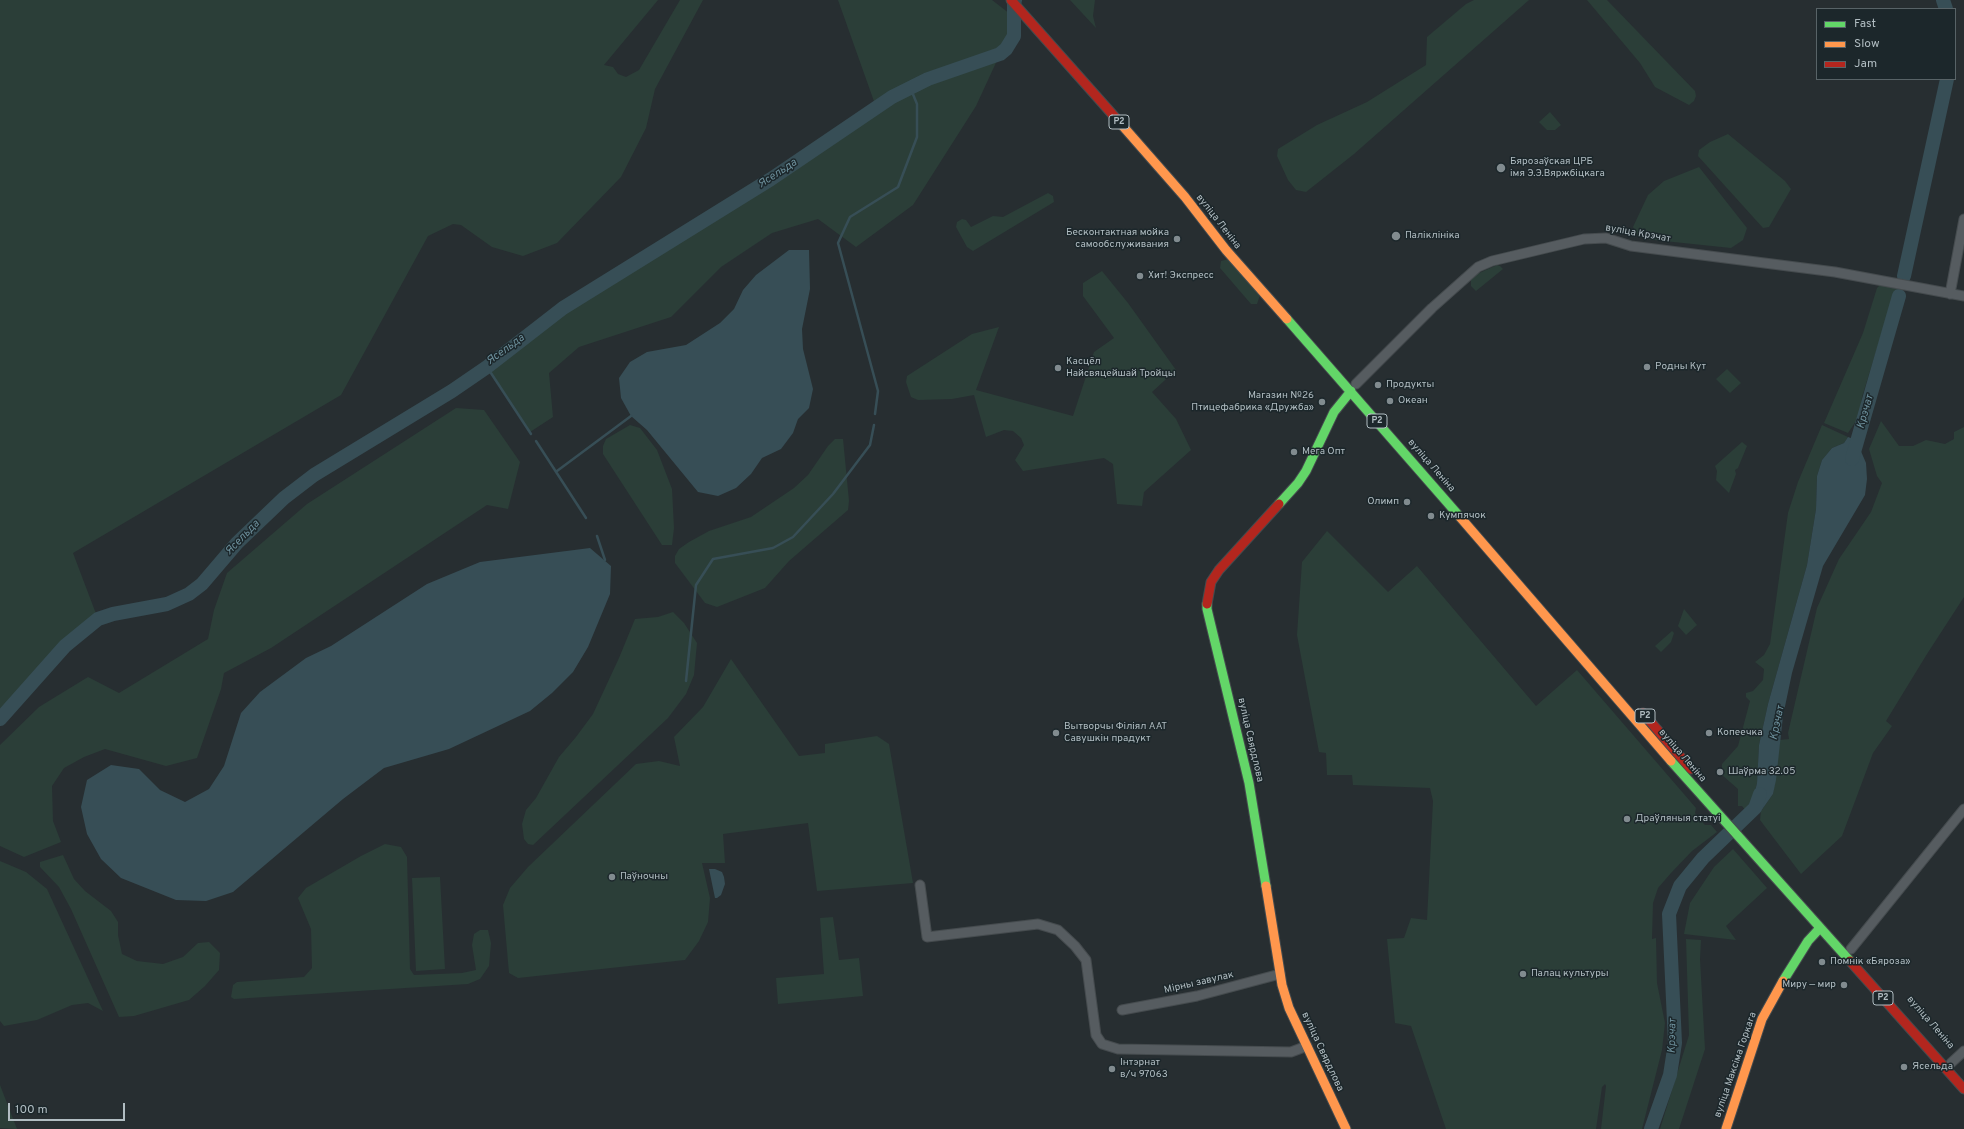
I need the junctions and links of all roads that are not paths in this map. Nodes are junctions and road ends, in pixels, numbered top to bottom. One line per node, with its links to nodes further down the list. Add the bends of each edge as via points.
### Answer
1 (1011, 0): 5 (main road, вуліца Леніна / Р2, via 1185,197 1196,204)
2 (1964, 219): 3 (street)
3 (1950, 294): 4 (street, вуліца Крэчат); 5 (street, вуліца Крэчат, via 1828,271 1631,246 1606,238 1584,239 1492,261 1478,267 1432,308)
4 (1964, 296)
5 (1353, 387): 6 (main road, вуліца Леніна / Р2); 11 (main road, вуліца Леніна / Р2); 15 (main road, вуліца Свярдлова, via 1334,412 1298,483 1219,570 1211,582 1208,594 1207,609 1249,783)
6 (1479, 524)
7 (1532, 585): 8 (main road)
8 (1577, 638)
9 (1635, 704): 11 (main road, вуліца Леніна / Р2)
10 (1964, 809): 14 (street)
11 (1725, 815): 13 (main road, вуліца Леніна / Р2)
12 (920, 885): 17 (street, via 927,937 1038,924 1058,930 1086,960 1096,1035 1102,1044 1118,1048 1291,1052)
13 (1823, 925): 14 (main road, вуліца Леніна / Р2); 23 (main road, вуліца Максіма Горкага, via 1808,941 1788,971 1762,1020)
14 (1848, 952): 19 (main road, вуліца Леніна / Р2)
15 (1280, 974): 16 (street, Мірны завулак, via 1197,996); 17 (main road, вуліца Свярдлова, via 1289,1008)
16 (1122, 1010)
17 (1307, 1046): 22 (main road, вуліца Свярдлова)
18 (1964, 1051): 19 (street)
19 (1948, 1065): 20 (main road, вуліца Леніна / Р2); 21 (main road, вуліца Леніна / Р2)
20 (1964, 1078)
21 (1964, 1089)
22 (1346, 1129)
23 (1726, 1129)

